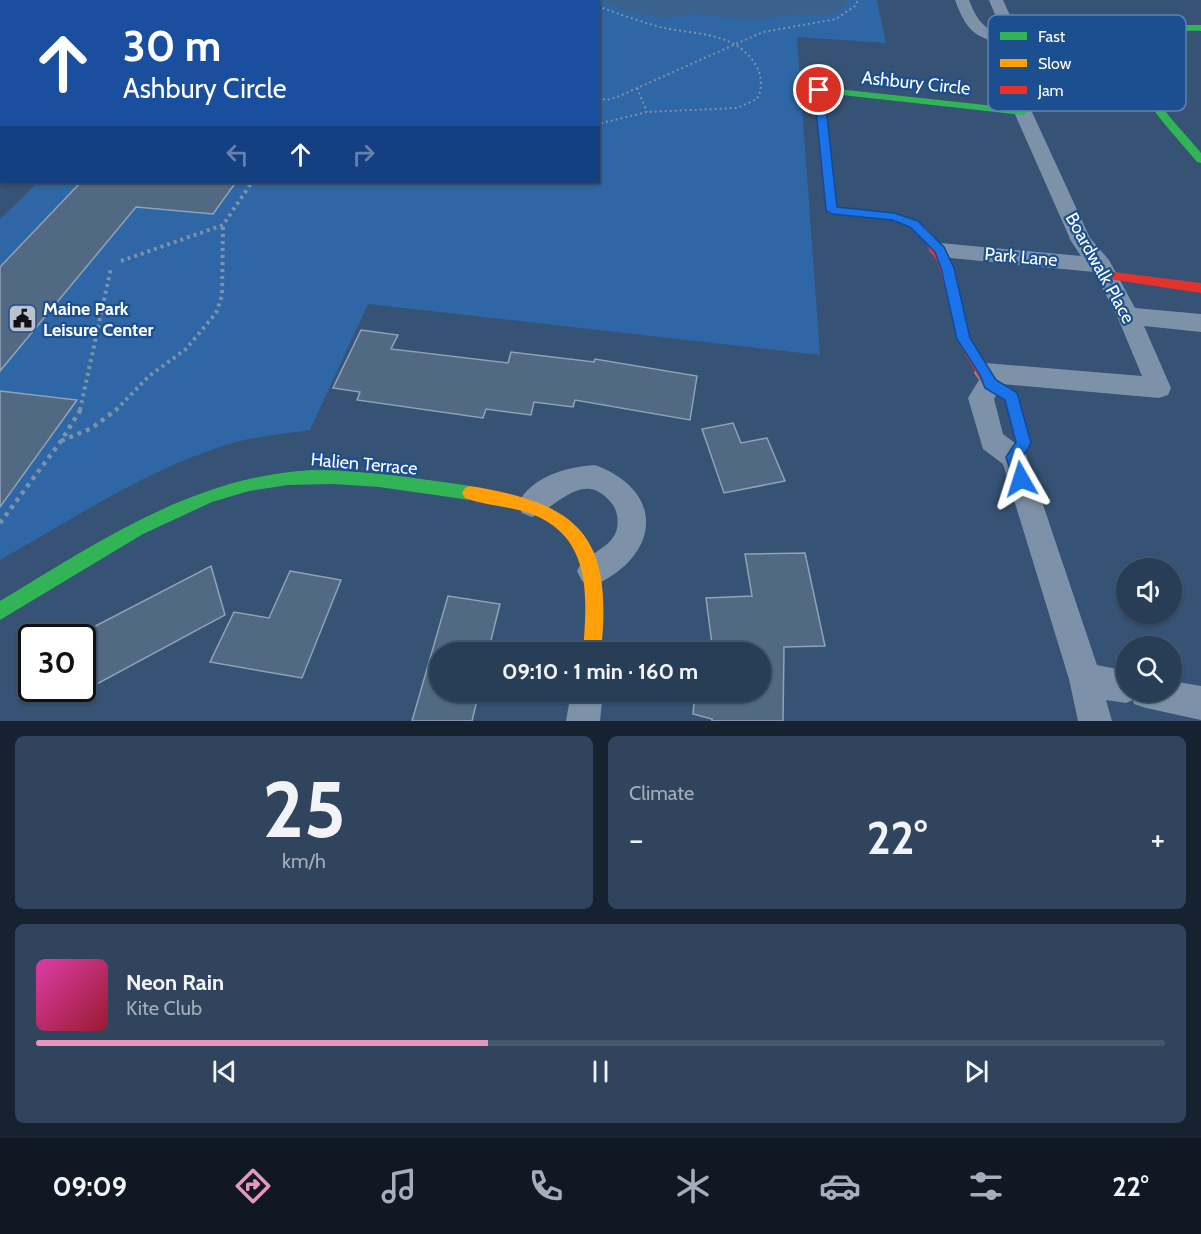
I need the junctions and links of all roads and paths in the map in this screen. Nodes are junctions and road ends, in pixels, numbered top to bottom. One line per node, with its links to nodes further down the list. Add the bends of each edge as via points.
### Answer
1 (858, 0): 9 (path, via 836,19 763,32)
2 (962, 0): 8 (street, via 974,28)
3 (996, 0): 5 (street, Boardwalk Place)
4 (600, 7): 9 (path, via 669,29)
5 (1002, 15)
6 (1186, 28): 7 (street)
7 (1201, 28)
8 (988, 35)
9 (736, 42): 10 (path); 15 (path, via 750,54 760,72 762,83 757,99 737,108)
10 (637, 88): 11 (path, via 607,100); 15 (path)
11 (600, 98)
12 (988, 108): 21 (street, Ashbury Circle, via 819,90 832,210 894,216 914,224)
13 (1014, 111): 16 (street, Ashbury Circle)
14 (1164, 111): 18 (street)
15 (647, 112): 17 (path)
16 (1023, 112): 24 (street, Boardwalk Place, via 1081,242)
17 (600, 124)
18 (1201, 160)
19 (251, 183): 20 (path)
20 (223, 225): 22 (path); 29 (path, via 222,296 216,313 186,349 149,376 111,415)
21 (940, 250): 24 (street, Park Lane); 28 (street, Ashbury Circle, via 948,268 964,339)
22 (121, 261)
23 (111, 268): 29 (path, via 81,409)
24 (1104, 270): 25 (street); 26 (street, Boardwalk Place)
25 (1201, 288)
26 (1128, 316): 27 (street); 28 (street, Boardwalk Place, via 1159,388)
27 (1201, 323)
28 (988, 378): 35 (street, via 981,398 992,441 1014,457)
29 (61, 441): 31 (path)
30 (532, 504): 32 (street, Halien Terrace, via 570,528); 32 (street, via 556,485 575,479 595,477 617,489 630,507 632,526 626,544 614,558); 33 (street, Halien Terrace, via 357,479 301,476 243,485 195,501 138,530)
31 (0, 523)
32 (592, 571): 34 (street, via 596,605)
33 (0, 611)
34 (593, 642)
35 (1085, 679): 36 (street); 41 (street)
36 (1116, 685)
37 (1182, 699): 39 (street)
38 (586, 702): 40 (street)
39 (1201, 703)
40 (583, 721)
41 (1095, 721)

